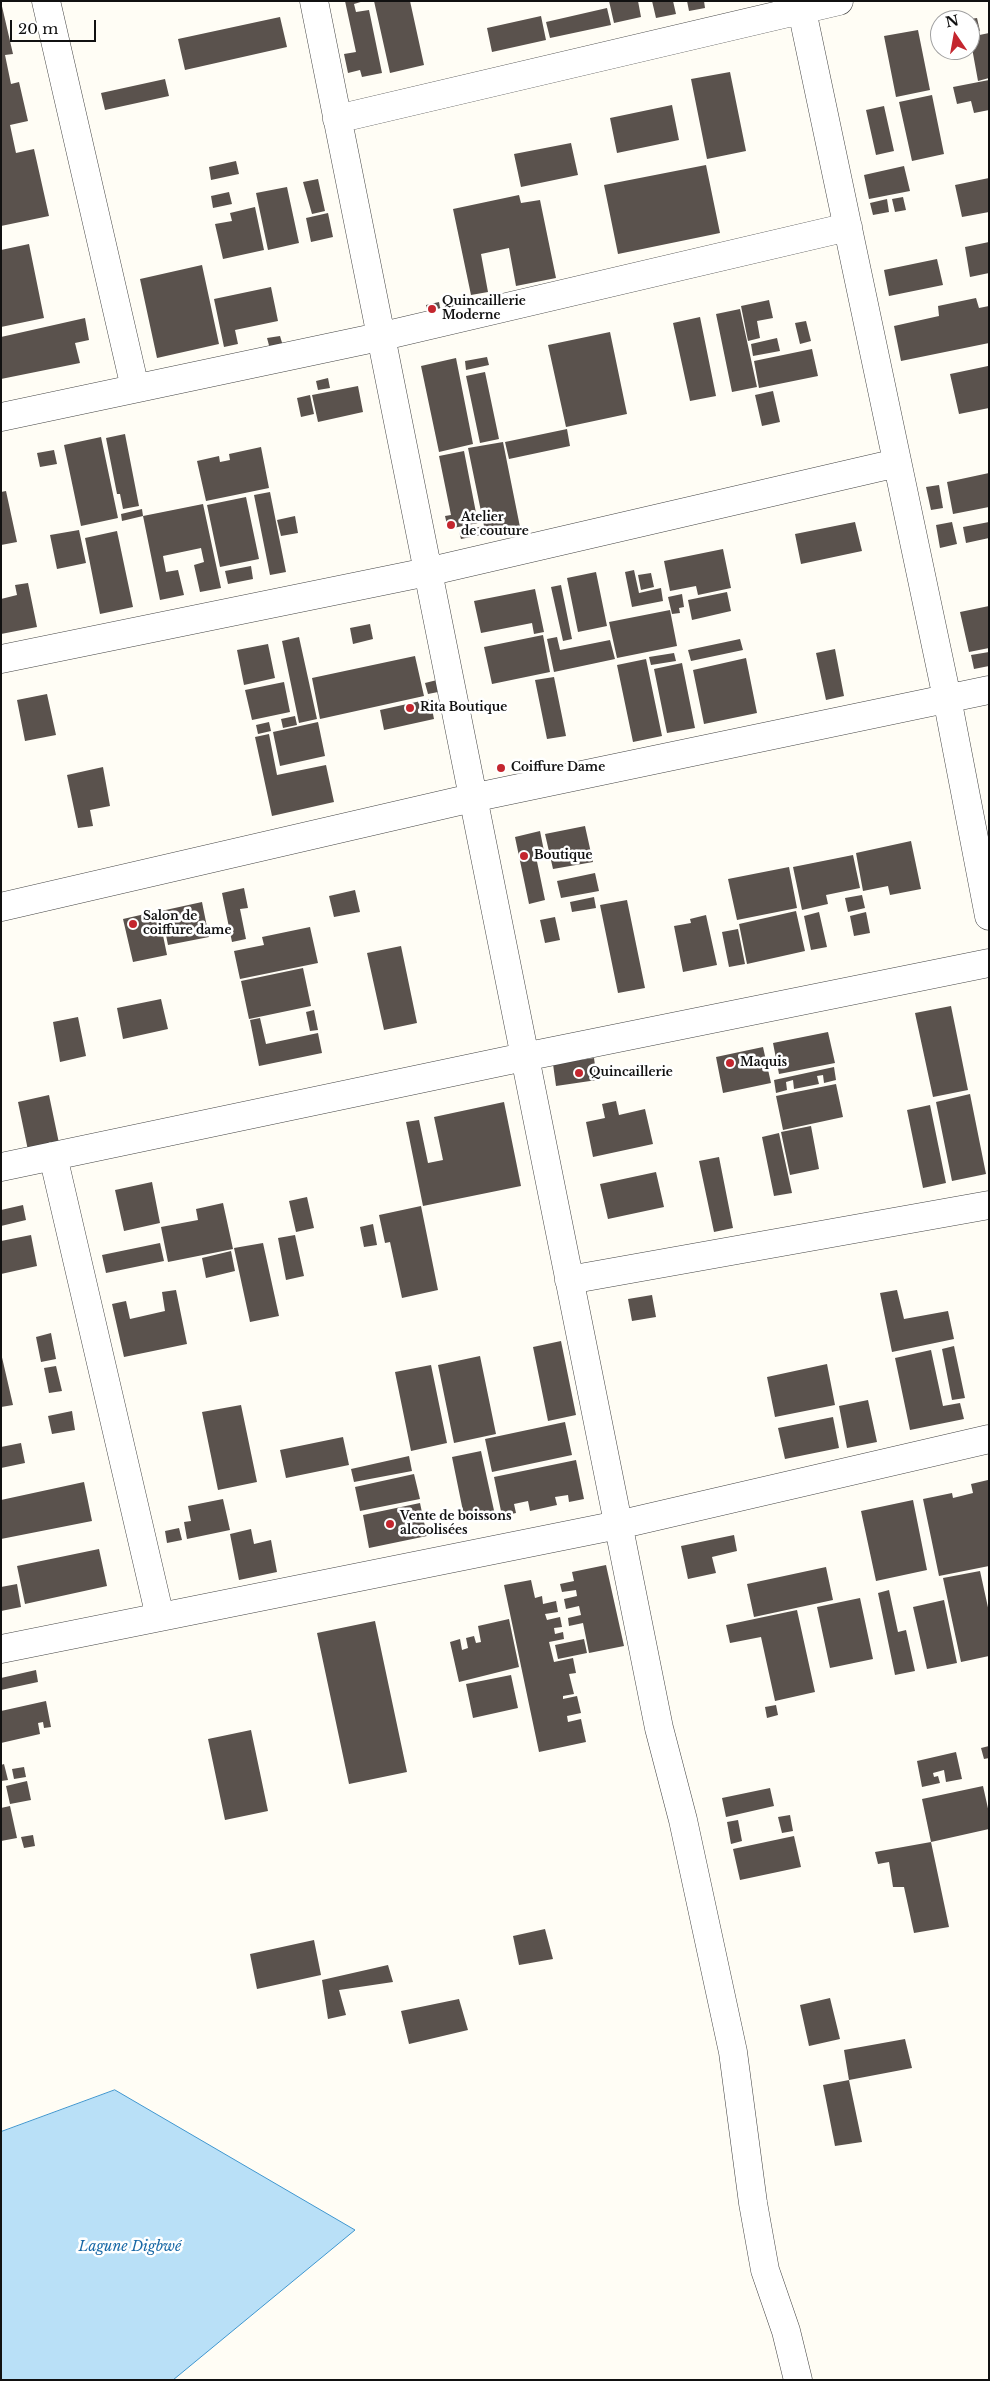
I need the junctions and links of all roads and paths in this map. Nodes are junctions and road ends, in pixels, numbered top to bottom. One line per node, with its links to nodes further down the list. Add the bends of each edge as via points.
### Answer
1 (46, 1): 8 (street)
2 (314, 1): 5 (street)
3 (839, 1): 4 (street)
4 (801, 5): 5 (street); 6 (street)
5 (337, 119): 7 (street)
6 (848, 227): 7 (street); 10 (street)
7 (380, 337): 8 (street); 11 (street)
8 (135, 388): 9 (street)
9 (1, 417)
10 (898, 463): 11 (street); 14 (street)
11 (427, 572): 12 (street); 15 (street)
12 (1, 659)
13 (989, 690): 14 (street)
14 (947, 698): 15 (street); 17 (street)
15 (472, 798): 16 (street); 19 (street)
16 (3, 898)
17 (989, 916)
18 (989, 963): 19 (street)
19 (524, 1057): 20 (street); 23 (street)
20 (53, 1156): 21 (street); 26 (street)
21 (1, 1167)
22 (989, 1204): 23 (street)
23 (569, 1280): 25 (street)
24 (989, 1439): 25 (street)
25 (618, 1525): 26 (street); 28 (street, via 659,1728 683,1820 733,2052 765,2270 786,2331)
26 (160, 1617): 27 (street)
27 (1, 1649)
28 (798, 2380)

